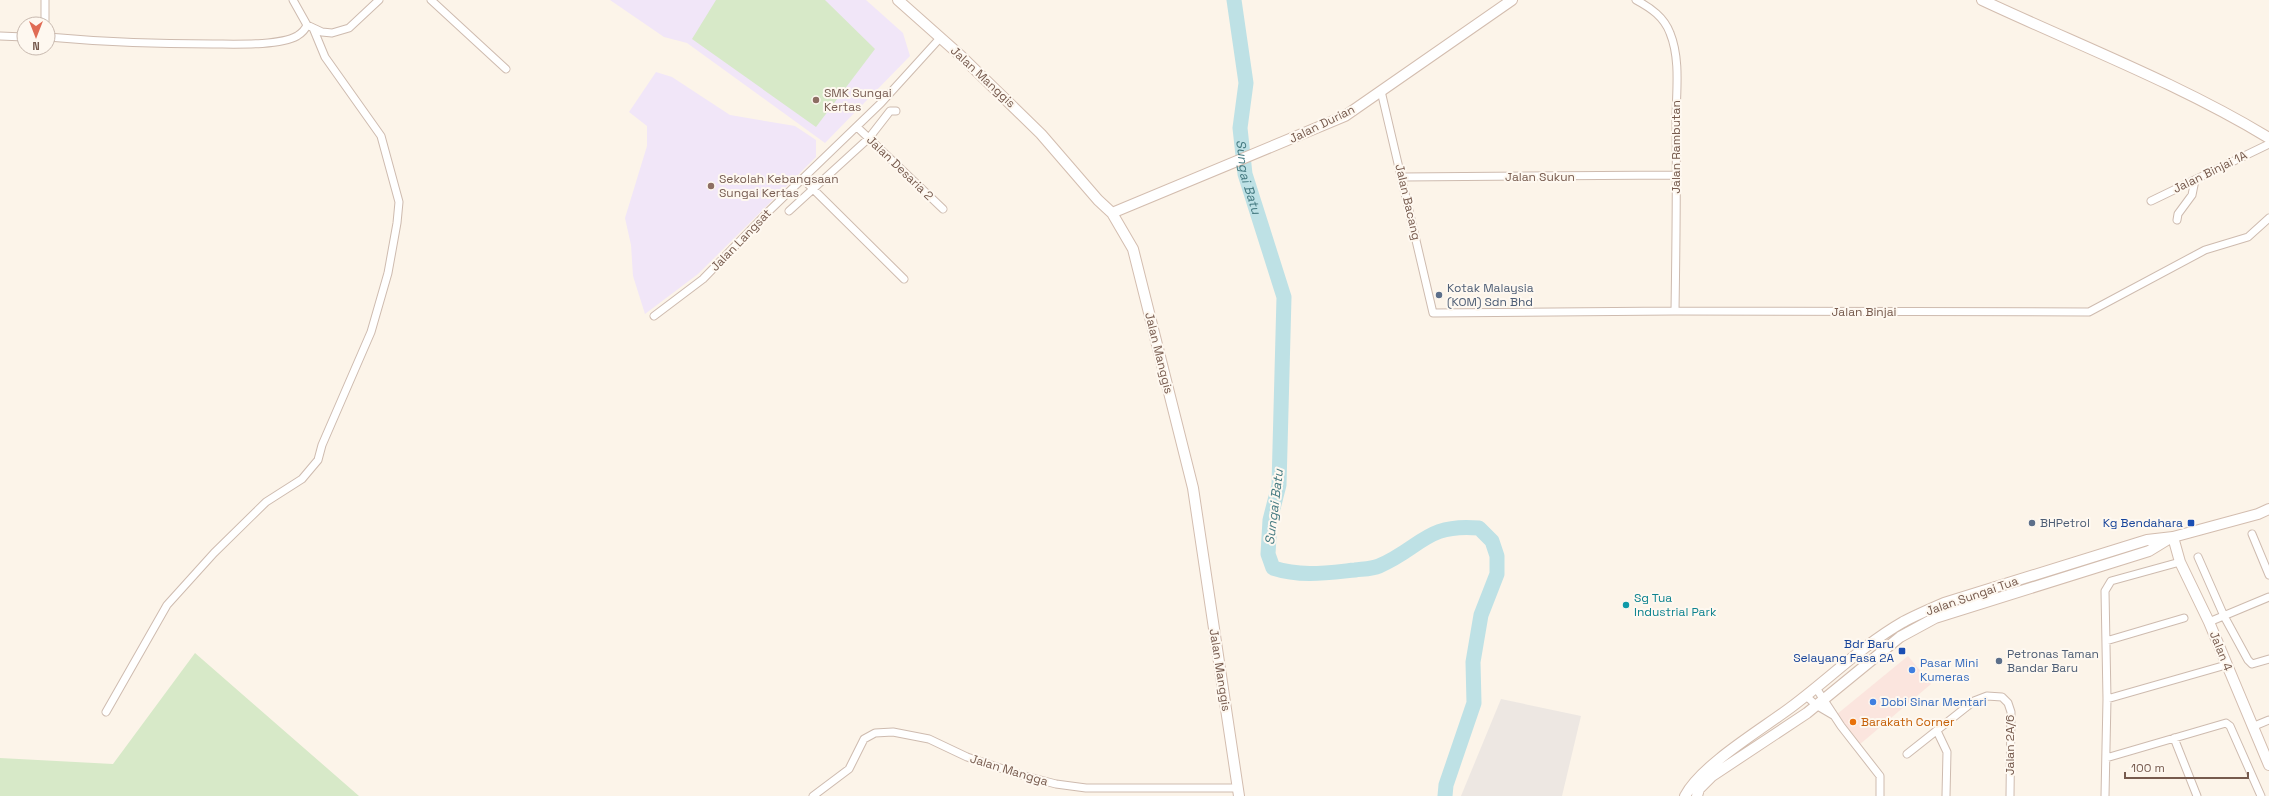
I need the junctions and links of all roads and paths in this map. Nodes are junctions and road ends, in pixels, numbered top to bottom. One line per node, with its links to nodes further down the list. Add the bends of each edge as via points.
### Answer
1 (45, 0): 9 (street)
2 (293, 0): 10 (street)
3 (379, 0): 10 (street, via 355,23 341,31 322,32)
4 (431, 0): 15 (street)
5 (898, 0): 14 (street, Jalan Manggis)
6 (1512, 0): 16 (street, Jalan Durian)
7 (1636, 0): 22 (street, Jalan Rambutan, via 1658,14 1671,34 1676,69)
8 (1982, 0): 20 (street, via 2205,102 2245,122)
9 (45, 16)
10 (310, 26): 13 (street, via 297,37 246,44 146,44); 55 (street, via 325,57 382,136 398,202 388,273 371,332 322,445 318,460 302,479 266,502 214,553 167,605)
11 (0, 36): 12 (street)
12 (16, 36)
13 (56, 38)
14 (941, 38): 18 (street, Jalan Langsat); 30 (street, Jalan Manggis, via 1015,107)
15 (506, 69)
16 (1381, 91): 23 (street, Jalan Bacang); 30 (street, Jalan Durian, via 1345,116)
17 (896, 111): 19 (street, via 890,111)
18 (857, 127): 19 (street, Jalan Desaria 2); 24 (street, Jalan Langsat)
19 (868, 138): 26 (street); 28 (street, Jalan Desaria 2)
20 (2269, 138)
21 (2269, 144): 25 (street, Jalan Binjai 1A)
22 (1677, 175): 23 (street, Jalan Sukun); 34 (street, Jalan Rambutan)
23 (1403, 178): 35 (street, Jalan Bacang)
24 (803, 179): 26 (street); 36 (street, Jalan Langsat, via 703,279)
25 (2195, 180): 27 (street, Jalan Binjai 1A); 32 (street, via 2192,195 2178,214)
26 (814, 190): 29 (street); 33 (street)
27 (2151, 201)
28 (943, 209)
29 (789, 211)
30 (1112, 213): 64 (street, Jalan Manggis, via 1133,249 1139,266 1153,335 1193,488)
31 (2269, 218): 34 (street, Jalan Binjai, via 2248,237 2205,250 2089,312)
32 (2177, 220)
33 (904, 279)
34 (1675, 311): 35 (street, Jalan Binjai)
35 (1433, 313)
36 (654, 316)
37 (2269, 509): 39 (street, Jalan Sungai Tua)
38 (2252, 534): 42 (street)
39 (2173, 537): 41 (street, Jalan 4); 50 (street, Jalan Sungai Tua, via 2147,540 1933,608 1903,622 1882,636); 52 (street, Jalan Sungai Tua, via 2149,551 1936,618 1900,637)
40 (2198, 557): 44 (street)
41 (2180, 562): 46 (street, Jalan 4); 47 (street, via 2111,581 2105,591)
42 (2269, 575)
43 (2269, 597): 44 (street)
44 (2224, 616): 46 (street); 48 (street, via 2252,664)
45 (2184, 618): 47 (street)
46 (2209, 622): 49 (street, Jalan 4)
47 (2106, 641): 53 (street)
48 (2269, 659)
49 (2226, 665): 53 (street); 58 (street, Jalan 4)
50 (1816, 688): 51 (street, Jalan Sungai Tua); 52 (street)
51 (1806, 696): 54 (street); 66 (street, Jalan Sungai Tua, via 1700,774)
52 (1824, 698): 54 (street, Jalan Sungai Tua); 56 (street)
53 (2107, 698): 62 (street)
54 (1816, 705): 56 (street); 67 (street, Jalan Sungai Tua, via 1712,776 1699,789)
55 (106, 712)
56 (1833, 715): 68 (street, via 1880,776)
57 (2269, 720): 58 (street)
58 (2252, 727): 63 (street, Jalan 4)
59 (1937, 731): 61 (street); 69 (street, via 1947,752); 70 (street, Jalan 2A/6, via 1974,701 1987,696 2002,696 2011,712)
60 (2174, 738): 62 (street); 72 (street); 73 (street, via 2221,723 2230,726)
61 (1907, 754)
62 (2106, 758): 71 (street)
63 (2269, 765)
64 (1239, 792): 65 (street, Jalan Mangga, via 1086,788 1039,781 980,762 929,739 893,732 875,733 864,739 849,769)
65 (813, 796)
66 (1685, 796)
67 (1697, 796)
68 (1880, 796)
69 (1946, 796)
70 (2010, 796)
71 (2105, 796)
72 (2197, 796)
73 (2261, 796)

